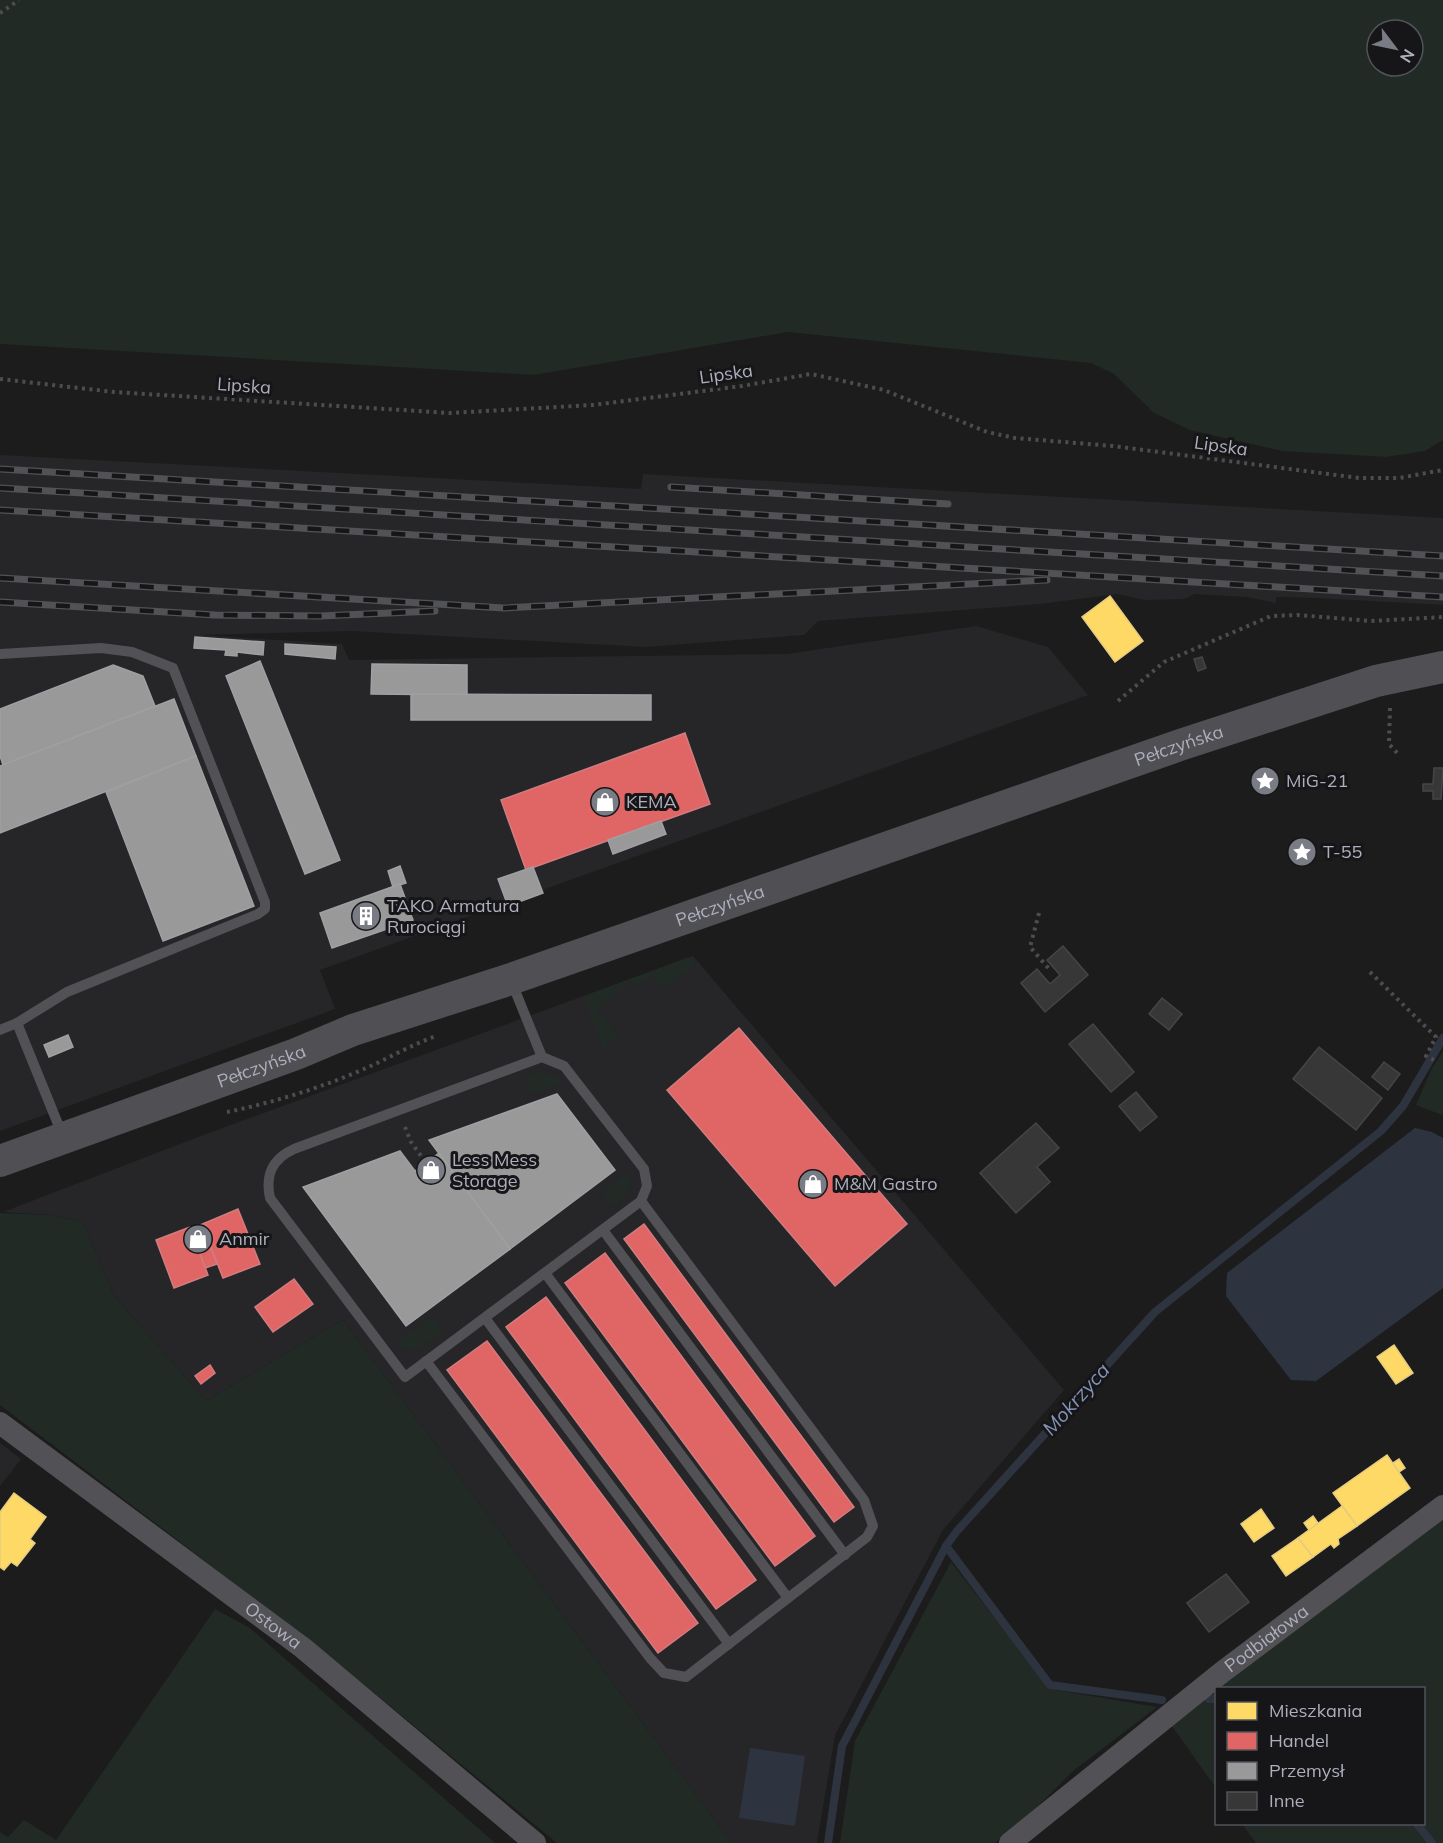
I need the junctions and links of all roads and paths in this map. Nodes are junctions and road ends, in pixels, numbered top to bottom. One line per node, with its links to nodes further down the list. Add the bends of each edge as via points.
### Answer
1 (19, 0): 2 (path)
2 (0, 13)
3 (0, 379): 4 (path, Lipska, via 114,392 450,413 593,405 811,374 884,390 987,432 1015,438 1113,446 1359,478 1398,478)
4 (1443, 470)
5 (1443, 617): 8 (path, via 1371,621 1271,616 1164,662)
6 (0, 654): 15 (lane, via 101,648 132,651 173,668 266,902 265,909 258,914 67,992)
7 (1443, 667): 14 (main road, Pełczyńska, via 1376,681 1276,712)
8 (1118, 701)
9 (1390, 704): 10 (path, via 1389,744)
10 (1398, 754)
11 (1039, 913): 12 (path, via 1030,947)
12 (1050, 970)
13 (1370, 972): 18 (path, via 1436,1037 1426,1056)
14 (511, 979): 17 (lane); 20 (main road, Pełczyńska, via 353,1030)
15 (17, 1023): 16 (lane); 20 (lane)
16 (0, 1030)
17 (542, 1057): 19 (lane); 23 (lane, via 564,1066 644,1169 647,1186)
18 (1436, 1061)
19 (398, 1110): 22 (path, via 411,1143); 27 (lane, via 283,1154 269,1174 268,1186 270,1198 405,1377)
20 (63, 1138): 21 (main road, Pełczyńska)
21 (0, 1161)
22 (426, 1163)
23 (641, 1202): 24 (lane); 30 (lane, via 864,1500 873,1526 867,1537)
24 (603, 1230): 25 (lane); 30 (lane)
25 (545, 1273): 26 (lane); 31 (lane)
26 (485, 1318): 27 (lane); 32 (lane)
27 (426, 1361): 32 (lane, via 664,1673 686,1677)
28 (0, 1423): 33 (street, Ostowa, via 303,1648)
29 (1443, 1506): 34 (street, Podbiałowa, via 1221,1672)
30 (845, 1555): 31 (lane)
31 (788, 1598): 32 (lane)
32 (729, 1644)
33 (535, 1843)
34 (1010, 1843)

